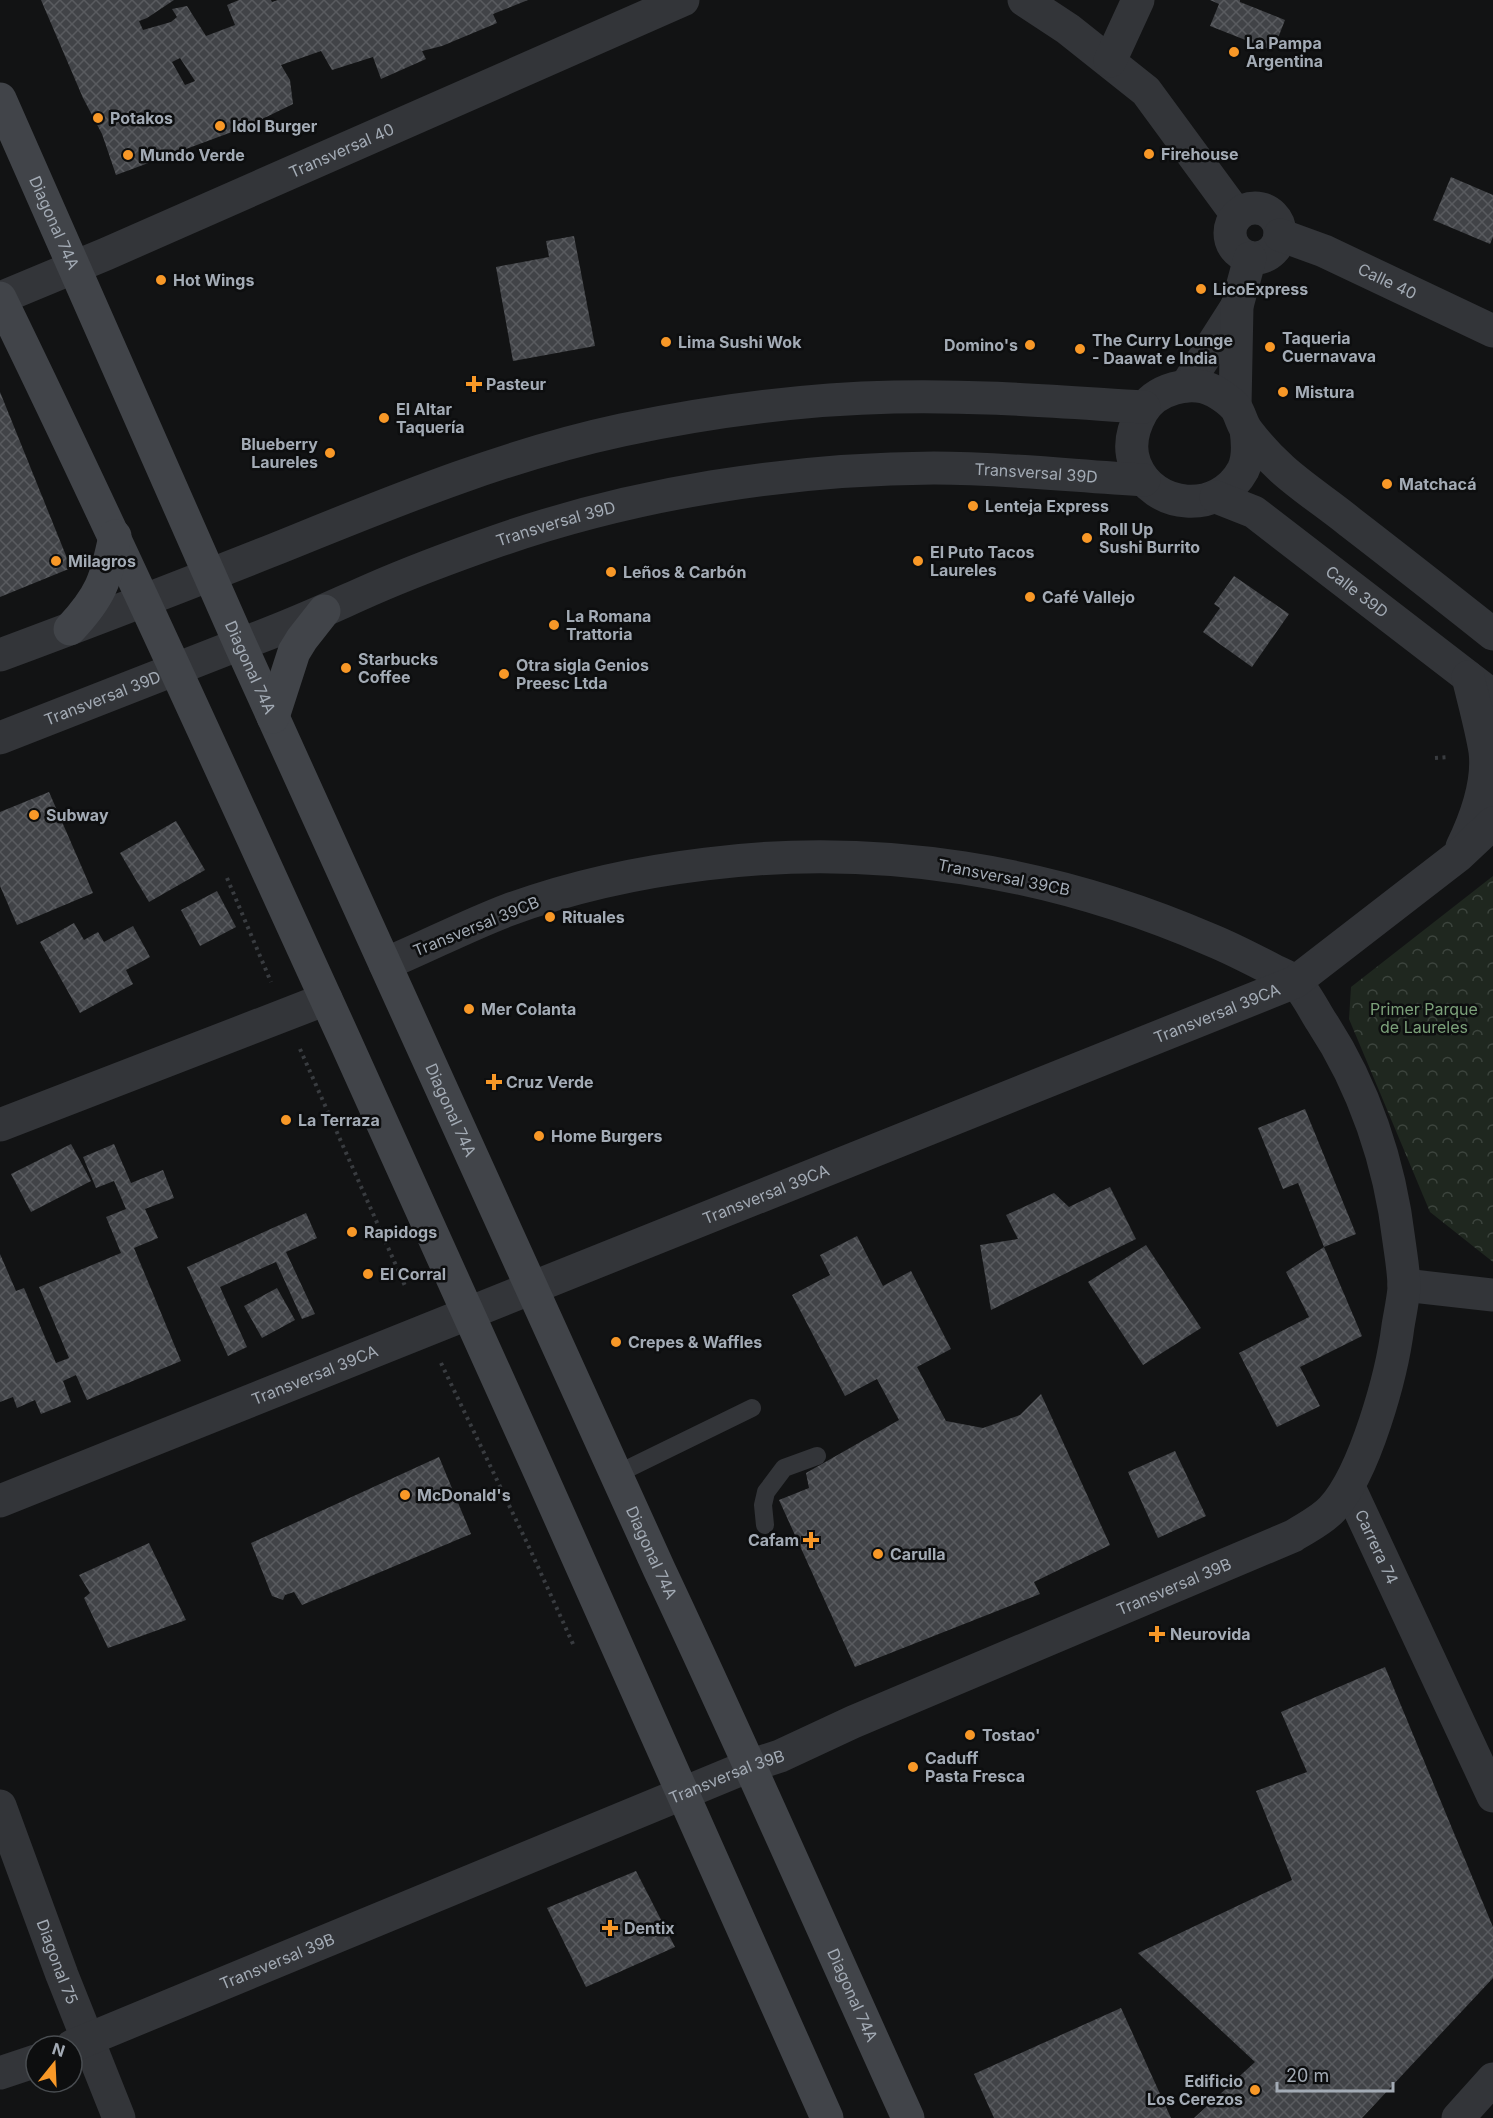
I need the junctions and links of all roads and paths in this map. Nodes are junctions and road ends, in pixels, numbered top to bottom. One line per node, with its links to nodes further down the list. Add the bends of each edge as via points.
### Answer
1 (683, 0): 9 (street, Transversal 40)
2 (1024, 0): 4 (street)
3 (1138, 0): 4 (street)
4 (1110, 61): 6 (street, via 1146,91)
5 (0, 99): 9 (main road, Diagonal 74A)
6 (1237, 215): 7 (street, via 1248,209 1267,211 1278,222); 8 (street, via 1230,229 1231,241 1239,253)
7 (1280, 235): 8 (street, via 1273,252); 12 (street, Calle 40, via 1324,251)
8 (1250, 258): 11 (street)
9 (73, 266): 10 (street, Transversal 40); 19 (main road, Diagonal 74A)
10 (0, 298): 18 (main road)
11 (1237, 306): 13 (street); 15 (street)
12 (1493, 331)
13 (1186, 386): 14 (street, via 1163,392); 15 (street, via 1213,390)
14 (1144, 407): 16 (street, via 1131,444 1134,463); 19 (street, via 895,397 833,399 694,416 621,430 511,459)
15 (1241, 418): 17 (street, via 1248,450 1243,469 1232,485); 23 (street, via 1281,468)
16 (1144, 480): 17 (street, via 1159,494 1177,501 1197,502); 21 (street, Transversal 39D, via 933,468 750,482 602,510 498,540)
17 (1216, 497): 27 (street, Calle 39D, via 1254,512)
18 (115, 536): 20 (main road); 22 (main road, via 100,591 92,606)
19 (210, 574): 20 (street); 24 (main road, Diagonal 74A)
20 (145, 602): 22 (street); 26 (main road)
21 (324, 611): 24 (street, Transversal 39D); 28 (main road, via 294,652)
22 (70, 629): 25 (street)
23 (1493, 634)
24 (240, 644): 26 (street, Transversal 39D); 28 (main road, Diagonal 74A)
25 (0, 655)
26 (176, 669): 29 (street, Transversal 39D); 34 (main road)
27 (1481, 687): 31 (street, via 1483,789)
28 (273, 717): 32 (main road, Diagonal 74A)
29 (0, 738)
30 (1493, 823): 31 (street, Transversal 39CA)
31 (1458, 856): 33 (street, Transversal 39CA)
32 (385, 964): 33 (street, Transversal 39CB, via 507,910 638,874 773,857 840,856 976,868 1108,900 1234,950); 37 (main road, Diagonal 74A)
33 (1295, 982): 36 (street, Transversal 39CB, via 1340,1050 1373,1125 1395,1204); 37 (street, Transversal 39CA)
34 (326, 999): 35 (street); 39 (main road)
35 (0, 1125)
36 (1404, 1285): 38 (street); 44 (street, via 1385,1388)
37 (531, 1287): 39 (street, Transversal 39CA); 43 (main road, Diagonal 74A)
38 (1493, 1295)
39 (468, 1313): 45 (street, Transversal 39CA); 49 (main road)
40 (439, 1359): 47 (path)
41 (752, 1408): 43 (lane)
42 (817, 1456): 46 (lane, via 784,1468 766,1492)
43 (617, 1474): 48 (main road, Diagonal 74A)
44 (1348, 1487): 48 (street, Transversal 39B, via 1320,1520 1293,1536); 50 (street, Carrera 74)
45 (0, 1501)
46 (765, 1525)
47 (576, 1651)
48 (749, 1766): 49 (street, Transversal 39B); 60 (main road, Diagonal 74A)
49 (685, 1794): 53 (street, Transversal 39B); 59 (main road)
50 (1493, 1796)
51 (0, 1806): 52 (street, Diagonal 75)
52 (77, 2034)
53 (84, 2041)
54 (84, 2051): 58 (street, Diagonal 75)
55 (24, 2065): 56 (street)
56 (0, 2073)
57 (1493, 2079): 61 (street)
58 (119, 2118)
59 (827, 2118)
60 (908, 2118)
61 (1458, 2118)

